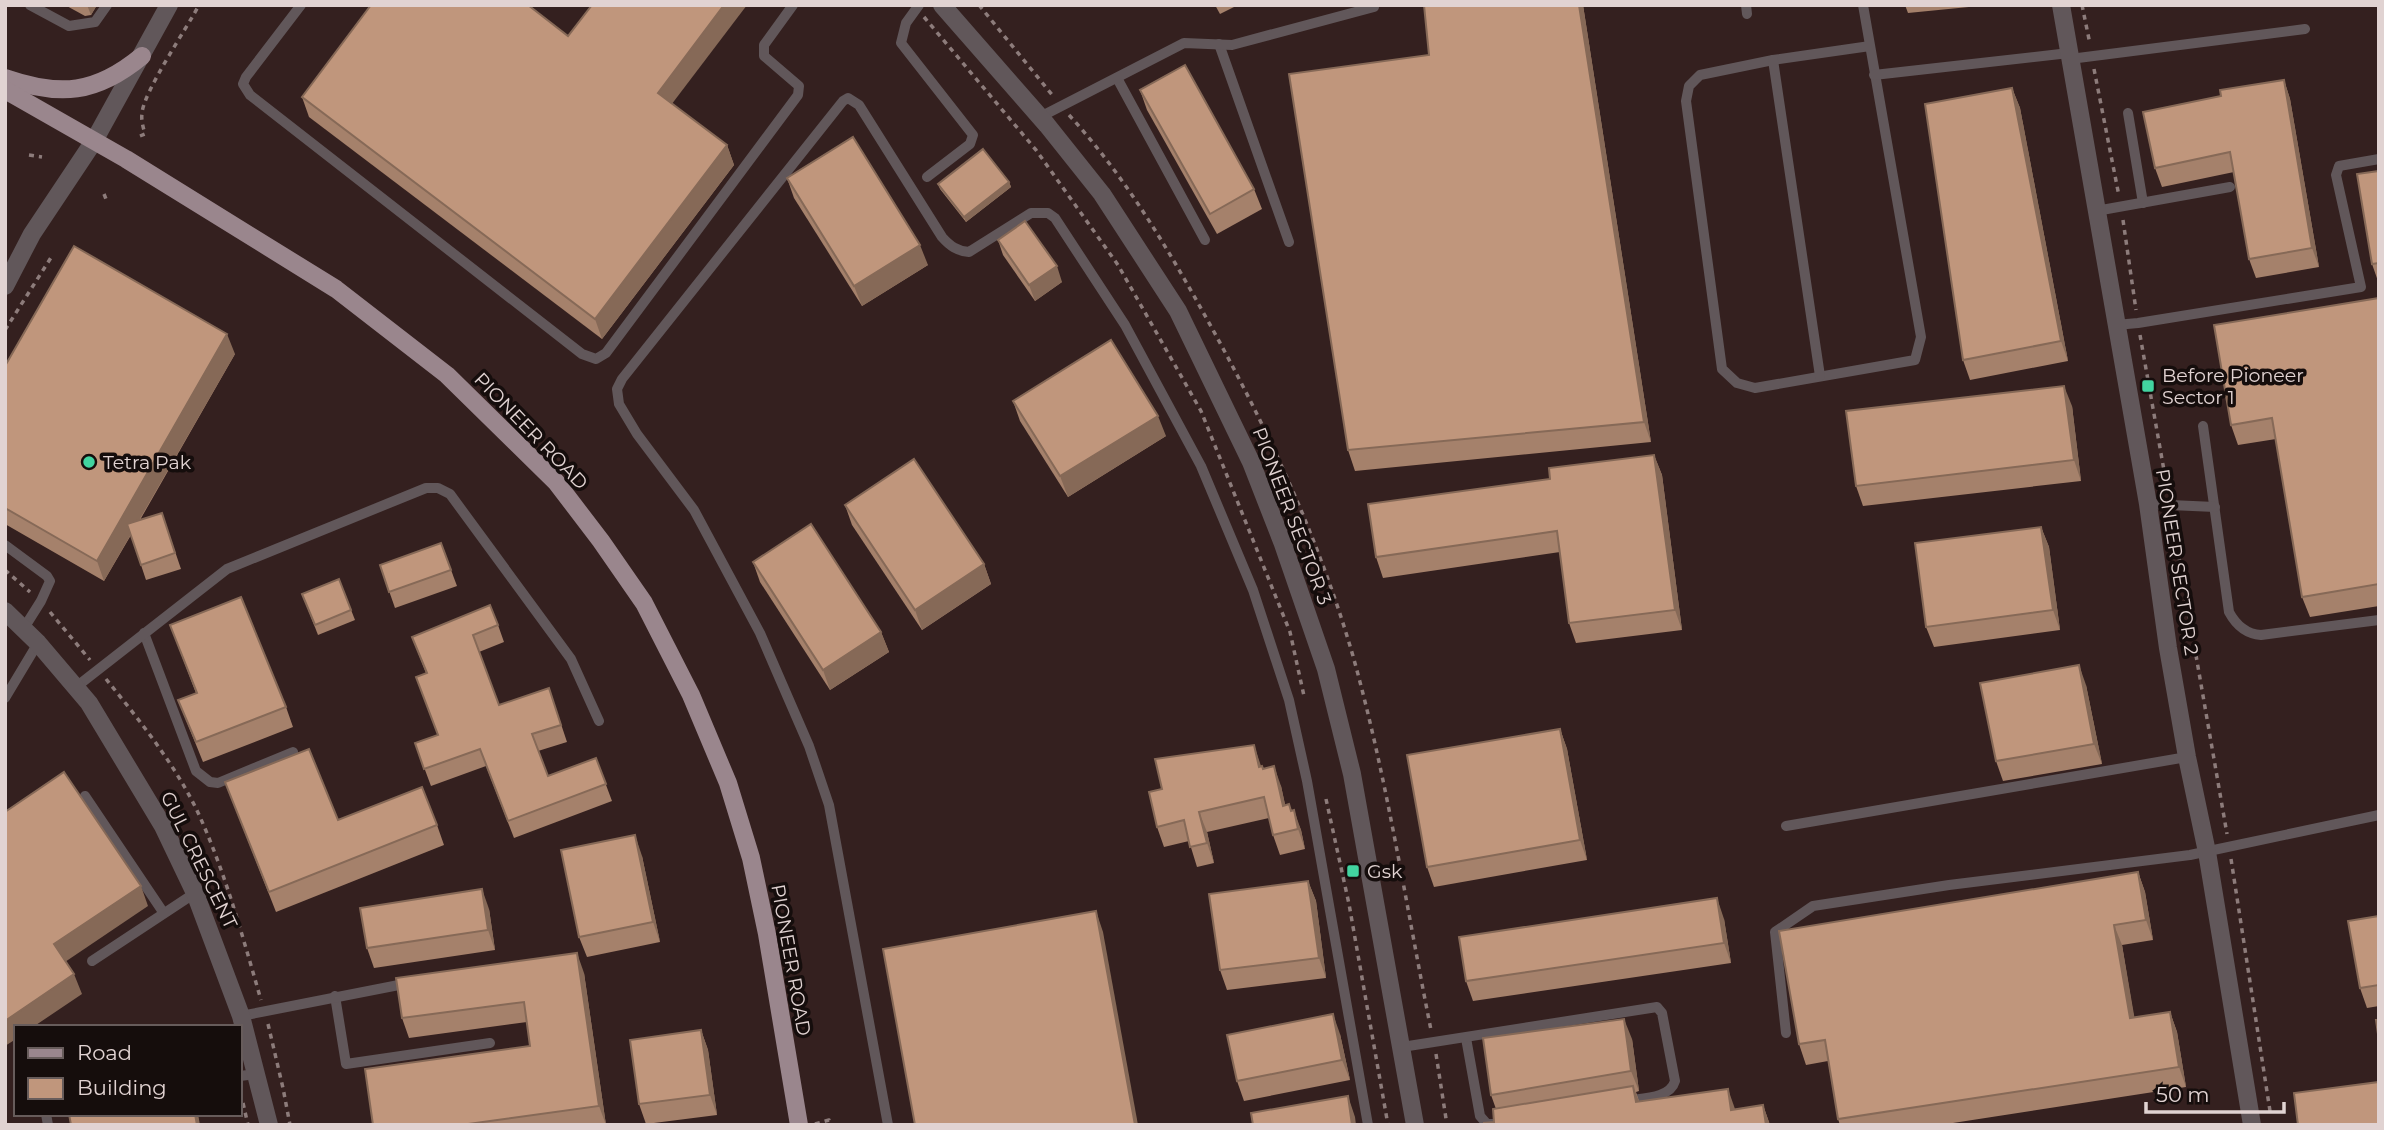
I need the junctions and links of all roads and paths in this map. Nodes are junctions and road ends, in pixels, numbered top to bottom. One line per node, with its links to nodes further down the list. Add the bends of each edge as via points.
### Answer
1 (30, 5): 2 (lane, via 69,26 94,22)
2 (107, 5)
3 (169, 5): 16 (street)
4 (199, 5): 27 (path, via 150,89 141,111 145,134)
5 (301, 5): 6 (lane, via 246,77 243,84 250,95 582,354 596,359 606,352 798,95 799,86 764,55 764,45)
6 (793, 5)
7 (942, 5): 26 (street, PIONEER SECTOR 3)
8 (1863, 5): 15 (lane)
9 (2061, 5): 17 (street, PIONEER SECTOR 2)
10 (2082, 5): 18 (path)
11 (918, 7): 32 (lane, via 906,23 901,43 973,135 970,144); 59 (path, via 1036,150 1118,265 1201,411 1290,632)
12 (1374, 7): 14 (lane, via 1232,45)
13 (2305, 29): 17 (lane)
14 (1219, 44): 23 (lane, via 1184,43); 40 (lane)
15 (1870, 46): 19 (lane); 21 (lane)
16 (142, 56): 22 (main road, via 104,82 83,88 37,88); 28 (street)
17 (2070, 56): 21 (lane); 38 (street, PIONEER SECTOR 2)
18 (2092, 56)
19 (1773, 60): 46 (lane); 46 (lane, via 1700,75 1689,86 1686,101 1723,369 1737,383 1755,387)
20 (2094, 68): 37 (path)
21 (1874, 75): 46 (lane, via 1921,337 1915,360)
22 (5, 78)
23 (1118, 78): 26 (lane); 39 (lane)
24 (5, 90): 28 (main road, PIONEER ROAD)
25 (2129, 113): 36 (lane)
26 (1040, 117): 78 (street, PIONEER SECTOR 3, via 1102,194 1178,311 1265,497 1326,669 1352,774)
27 (140, 136)
28 (94, 141): 42 (street, via 32,234); 86 (main road, PIONEER ROAD, via 337,289 447,374 556,482 601,541 644,603 691,695 728,783 751,858 767,934)
29 (29, 155): 30 (path)
30 (42, 157)
31 (2379, 159): 43 (lane, via 2339,166 2336,175 2361,287)
32 (927, 177)
33 (2230, 187): 36 (lane)
34 (104, 194): 35 (path)
35 (106, 199)
36 (2143, 203): 37 (lane)
37 (2121, 209): 38 (lane); 43 (path)
38 (2096, 211): 44 (street, PIONEER SECTOR 2)
39 (1205, 240)
40 (1289, 242)
41 (52, 256): 45 (path)
42 (5, 286)
43 (2138, 323): 44 (lane); 49 (path)
44 (2116, 325): 48 (street, PIONEER SECTOR 2)
45 (5, 330)
46 (1820, 376)
47 (2203, 426): 50 (lane)
48 (2148, 504): 49 (lane); 62 (street, PIONEER SECTOR 2)
49 (2170, 505): 50 (lane); 67 (path)
50 (2215, 507): 53 (lane, via 2229,612 2242,628 2261,635)
51 (5, 545): 54 (lane, via 50,581)
52 (5, 611): 54 (street, GUL CRESCENT)
53 (2379, 620)
54 (24, 628): 56 (street, GUL CRESCENT)
55 (144, 633): 57 (lane); 60 (lane, via 228,569 426,488 438,488 450,494 572,659); 61 (lane, via 200,776 218,783)
56 (38, 643): 57 (street, GUL CRESCENT); 58 (lane)
57 (76, 687): 69 (street, GUL CRESCENT, via 163,826)
58 (5, 698)
59 (1305, 700)
60 (599, 721)
61 (293, 752)
62 (2187, 757): 66 (lane); 68 (street, PIONEER SECTOR 2)
63 (1325, 795): 91 (path)
64 (85, 796): 70 (lane)
65 (2379, 815): 67 (lane)
66 (1786, 826)
67 (2229, 847): 68 (lane); 82 (path)
68 (2207, 852): 75 (lane, via 1813,906 1775,932); 93 (street, PIONEER SECTOR 2)
69 (195, 892): 70 (lane); 74 (street, GUL CRESCENT)
70 (163, 912): 71 (lane)
71 (92, 961)
72 (417, 981): 73 (lane)
73 (335, 996): 74 (lane); 77 (lane, via 346,1064)
74 (241, 1016): 79 (street, GUL CRESCENT)
75 (1786, 1033)
76 (1466, 1038): 78 (lane); 81 (lane, via 1657,1007 1662,1013 1674,1087 1666,1094); 83 (lane, via 1480,1116 1487,1124)
77 (490, 1043)
78 (1402, 1047): 92 (street, PIONEER SECTOR 3)
79 (248, 1075): 85 (street, GUL CRESCENT)
80 (242, 1101): 84 (path)
81 (1612, 1103)
82 (2270, 1113)
83 (1505, 1122)
84 (248, 1125)
85 (269, 1125)
86 (799, 1125)
87 (813, 1125): 88 (path, via 829,1120)
88 (830, 1125)
89 (888, 1125): 90 (lane, via 829,805 809,746 760,633 695,510 637,434 619,404 617,389 848,98 859,105 951,246 969,252 1031,213 1055,218 1125,325 1201,466 1253,590 1289,700)
90 (1368, 1125)
91 (1388, 1125)
92 (1415, 1125)
93 (2252, 1125)

